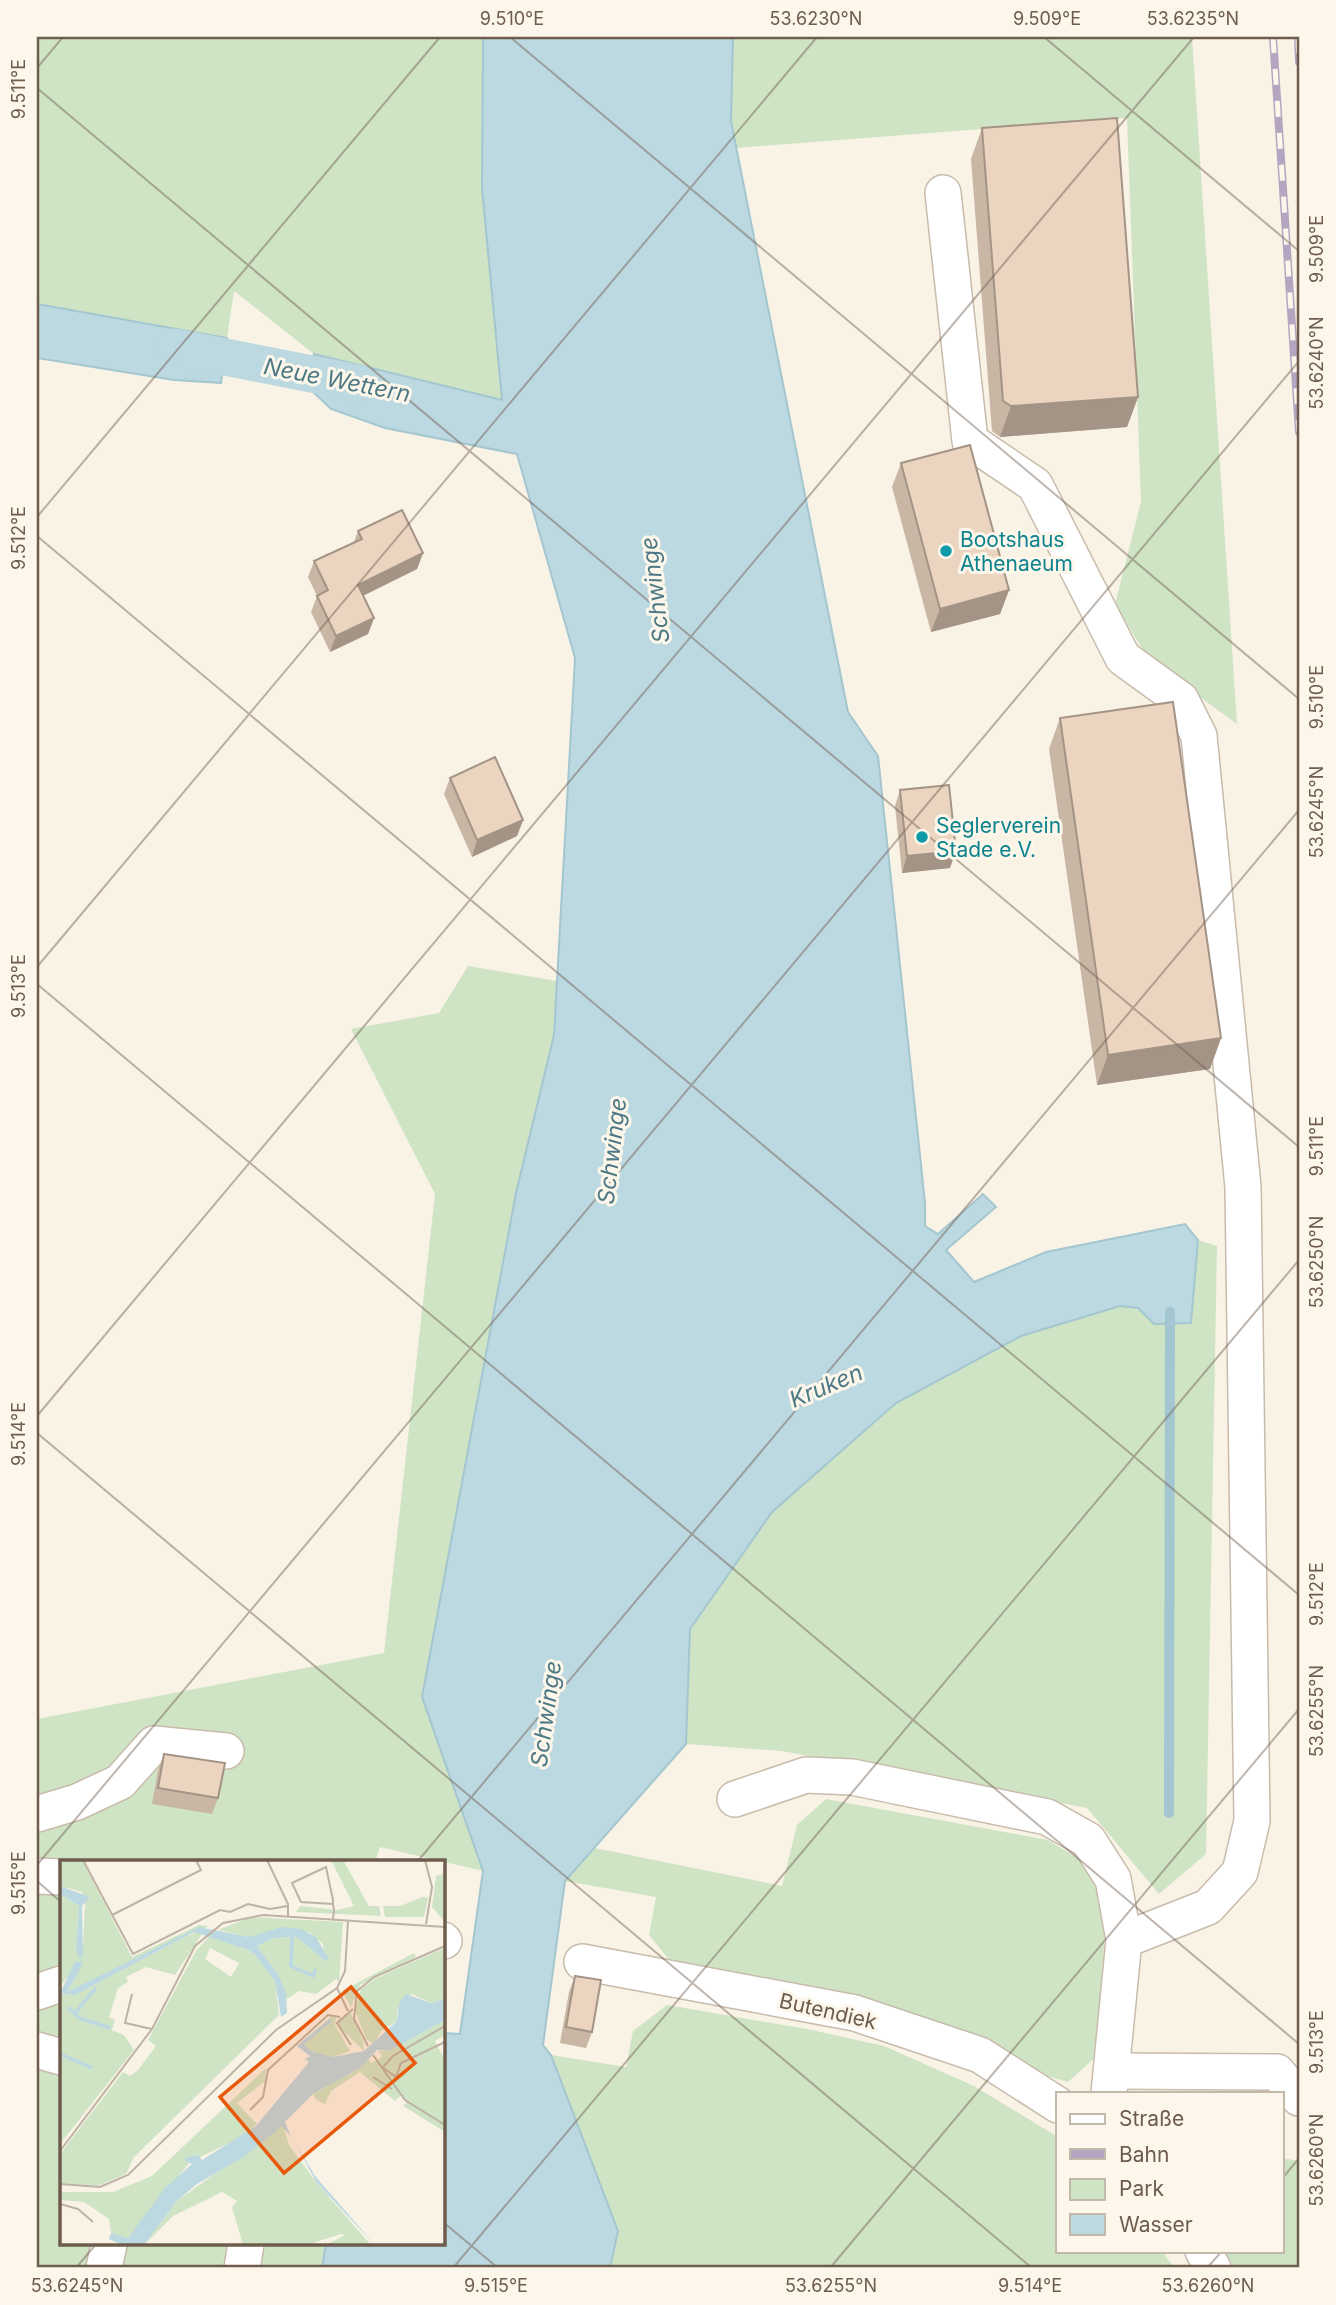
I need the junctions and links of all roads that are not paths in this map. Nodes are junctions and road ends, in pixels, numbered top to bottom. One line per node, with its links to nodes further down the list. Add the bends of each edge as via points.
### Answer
1 (943, 193): 7 (street, via 970,441 1035,485 1123,658 1181,700 1199,736 1243,1187 1252,1821 1240,1872 1208,1907)
2 (226, 1751): 4 (street, via 155,1744 120,1782)
3 (735, 1799): 7 (street, via 806,1775 841,1776 1047,1817 1088,1840 1113,1879)
4 (37, 1814)
5 (37, 1876): 6 (street)
6 (60, 1877)
7 (1125, 1940): 13 (street)
8 (582, 1962): 15 (street, Butendiek, via 855,2013 981,2055)
9 (60, 1984): 10 (street)
10 (37, 1992)
11 (37, 2050): 12 (street)
12 (60, 2057)
13 (1111, 2082): 14 (street, via 1277,2072)
14 (1299, 2098)
15 (1056, 2104)
16 (109, 2246): 19 (street)
17 (246, 2246): 20 (street)
18 (1204, 2252): 21 (street)
19 (104, 2268)
20 (242, 2268)
21 (1213, 2268)

